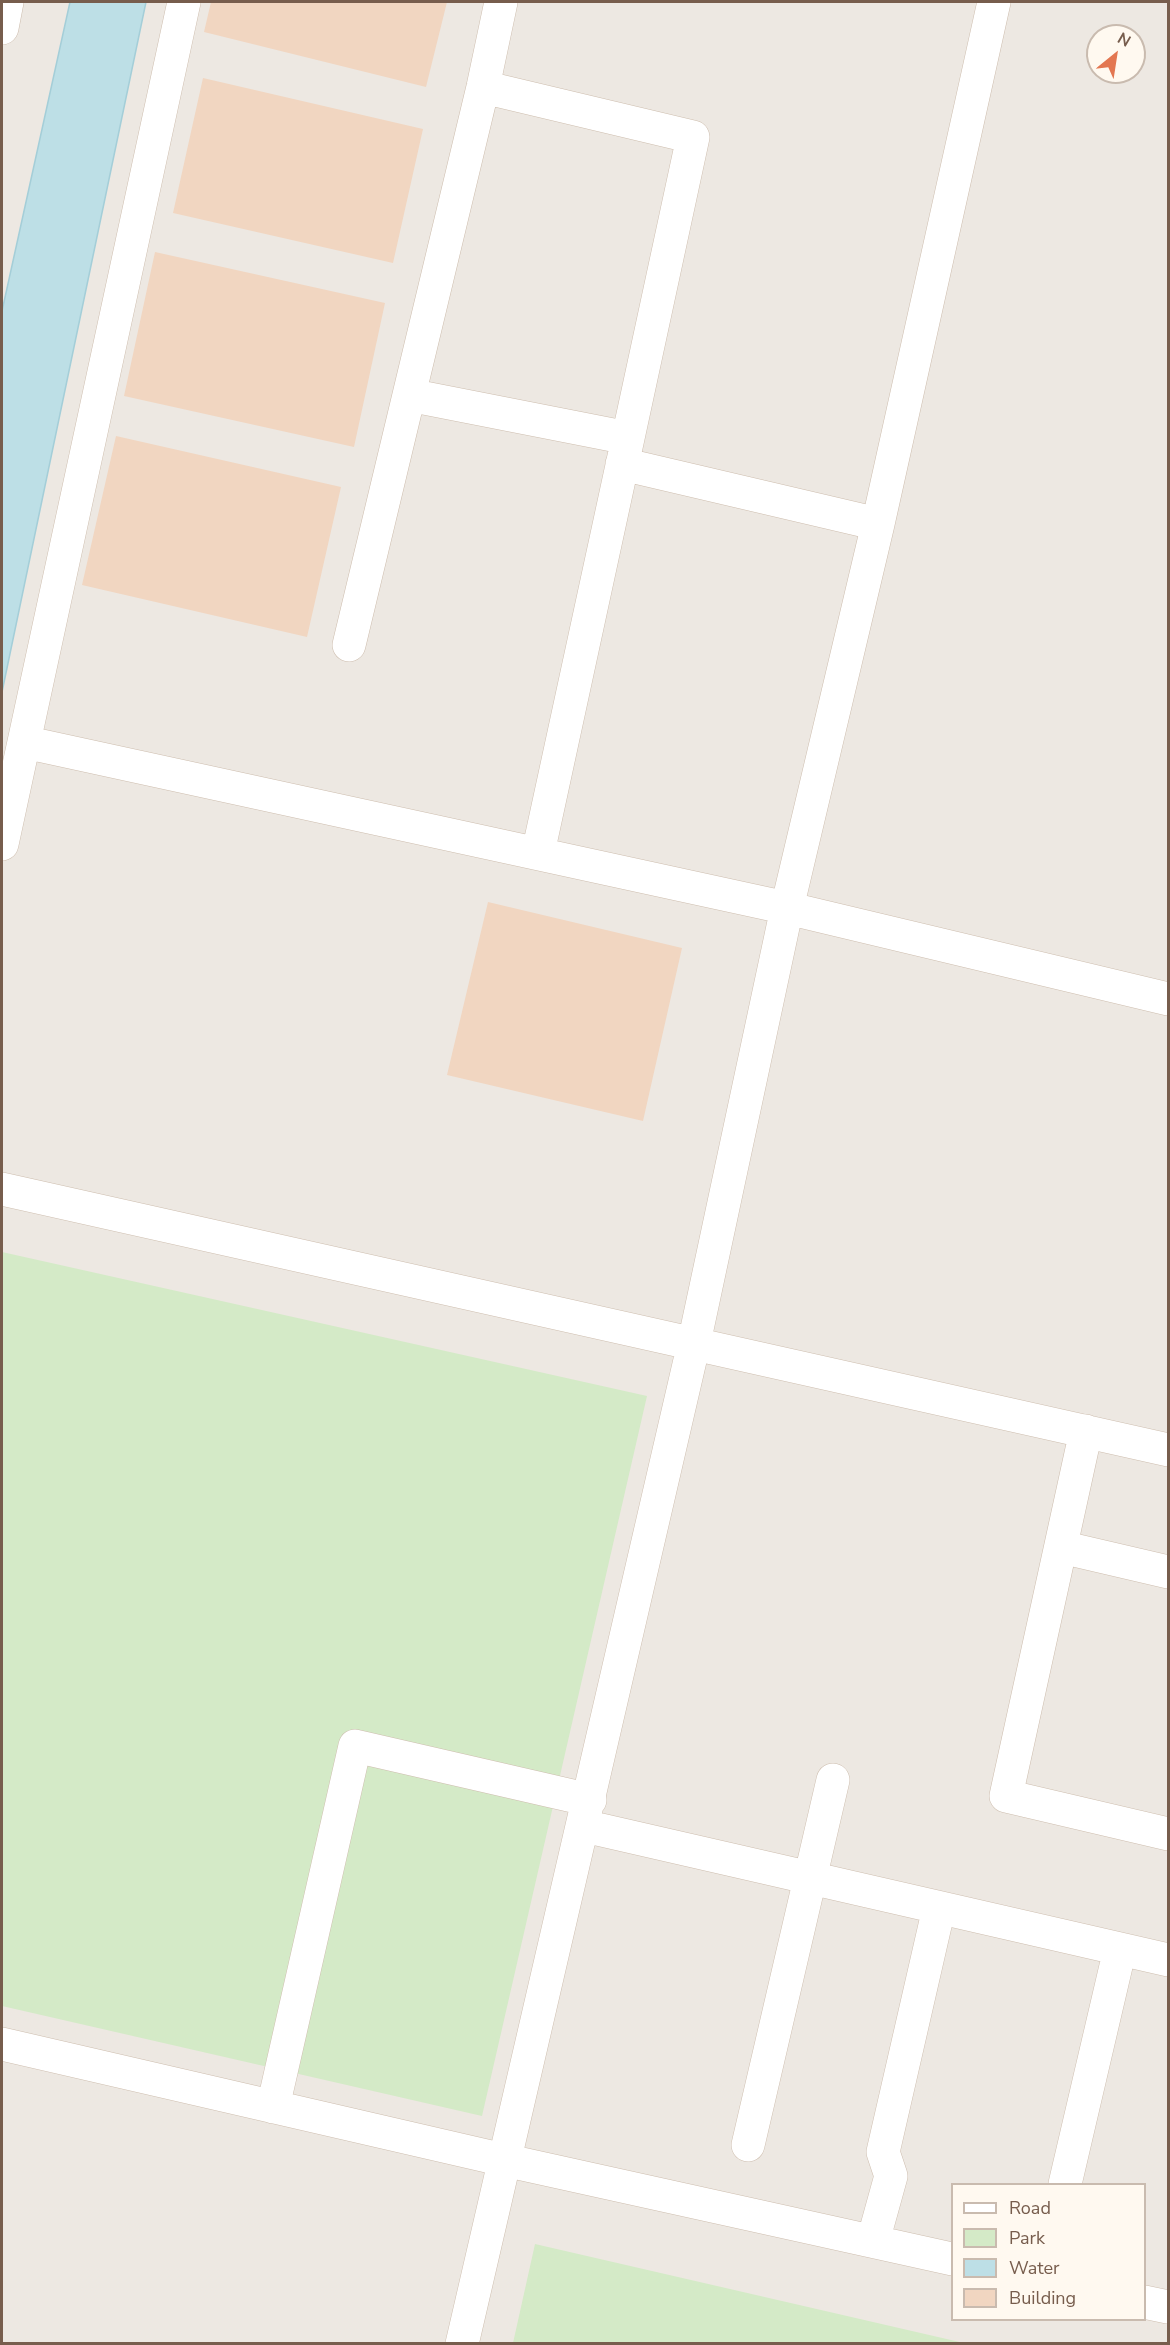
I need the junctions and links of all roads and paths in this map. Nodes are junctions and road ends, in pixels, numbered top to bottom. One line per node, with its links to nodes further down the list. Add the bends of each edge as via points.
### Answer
1 (7, 2): 5 (street)
2 (184, 2): 11 (street)
3 (501, 2): 6 (street)
4 (994, 2): 9 (street)
5 (2, 28)
6 (483, 87): 7 (street); 8 (street, via 693,137)
7 (409, 395): 8 (street); 10 (street)
8 (625, 451): 9 (street); 13 (street)
9 (878, 524): 14 (street)
10 (350, 645)
11 (24, 742): 12 (street); 13 (street)
12 (2, 844)
13 (538, 853): 14 (street)
14 (787, 908): 15 (street); 17 (street)
15 (1168, 999)
16 (2, 1189): 17 (street)
17 (694, 1343): 18 (street); 23 (street)
18 (1086, 1431): 19 (street); 20 (street)
19 (1168, 1450)
20 (1060, 1547): 21 (street); 24 (street, via 1006,1796)
21 (1168, 1572)
22 (833, 1780): 25 (street)
23 (587, 1813): 25 (street); 30 (street, via 355,1746); 32 (street)
24 (1168, 1834)
25 (810, 1878): 26 (street); 31 (street)
26 (939, 1908): 27 (street); 34 (street, via 883,2152 891,2176)
27 (1120, 1949): 28 (street); 33 (street)
28 (1168, 1960)
29 (2, 2044): 30 (street)
30 (273, 2107): 32 (street)
31 (748, 2145)
32 (504, 2160): 34 (street); 38 (street)
33 (1065, 2183)
34 (873, 2241): 35 (street)
35 (951, 2259)
36 (1146, 2302): 37 (street)
37 (1168, 2307)
38 (462, 2343)

